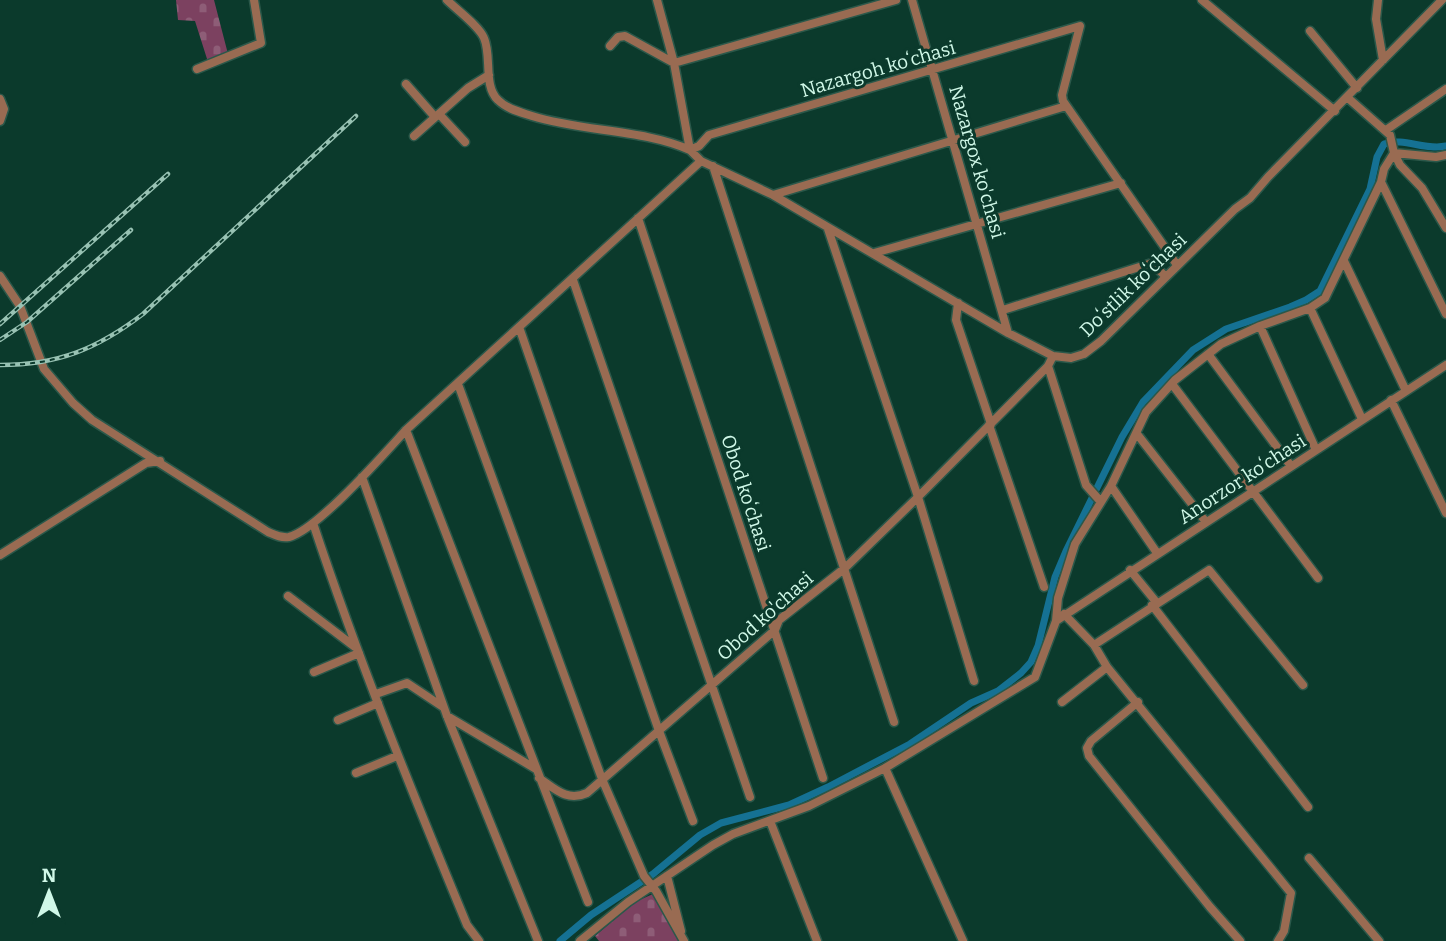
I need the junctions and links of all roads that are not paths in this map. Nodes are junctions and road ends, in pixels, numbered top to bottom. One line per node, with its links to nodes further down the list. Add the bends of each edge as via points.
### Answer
1 (254, 0): 13 (street, via 261,43)
2 (447, 0): 15 (street, via 480,30)
3 (657, 0): 12 (street)
4 (897, 0): 12 (street)
5 (912, 0): 14 (street, Nazargox ko'chasi)
6 (1203, 0): 22 (street)
7 (1378, 0): 11 (street, via 1376,19)
8 (1442, 0): 11 (street, Doʻstlik koʻchasi)
9 (1310, 31): 17 (street)
10 (610, 46): 12 (street, via 625,36)
11 (1383, 60): 17 (street, Doʻstlik koʻchasi)
12 (674, 63): 29 (street)
13 (197, 69)
14 (933, 70): 21 (street, Nazargoh koʻchasi, via 1080,26 1062,95); 27 (street, Nazargox ko'chasi); 29 (street, Nazargoh koʻchasi, via 709,135)
15 (489, 75): 23 (street); 29 (street, via 495,99 519,112)
16 (407, 84): 23 (street)
17 (1357, 88): 19 (street, Doʻstlik koʻchasi)
18 (1446, 89): 25 (street)
19 (1348, 98): 22 (street, Doʻstlik koʻchasi); 25 (street)
20 (0, 99): 24 (street, via 4,109)
21 (1066, 106): 27 (street); 35 (street)
22 (1335, 111): 43 (street, Doʻstlik koʻchasi)
23 (437, 116): 26 (street); 28 (street)
24 (0, 121)
25 (1388, 133): 30 (street)
26 (414, 136)
27 (955, 141): 36 (street); 38 (street, Nazargox ko'chasi)
28 (465, 142)
29 (690, 150): 32 (street)
30 (1393, 150): 31 (street); 34 (street); 39 (street)
31 (1446, 155)
32 (701, 161): 33 (street); 37 (street)
33 (713, 166): 36 (street); 79 (street)
34 (1381, 182): 42 (street); 50 (street)
35 (1121, 183): 38 (street); 43 (street)
36 (773, 195): 40 (street)
37 (638, 218): 46 (street); 87 (street, Obod koʻchasi)
38 (978, 222): 41 (street); 49 (street, Nazargox ko'chasi)
39 (1446, 228)
40 (828, 229): 41 (street); 72 (street)
41 (874, 253): 47 (street)
42 (1344, 261): 48 (street, via 1325,298); 60 (street)
43 (1177, 265): 45 (street, Doʻstlik koʻchasi)
44 (0, 276): 67 (street, via 20,306 44,369 73,403 92,420)
45 (1165, 276): 49 (street, via 1152,263); 55 (street, Doʻstlik koʻchasi, via 1084,354)
46 (573, 280): 52 (street); 93 (street)
47 (958, 303): 53 (street); 63 (street, via 956,320)
48 (1310, 308): 51 (street); 62 (street)
49 (1003, 310): 53 (street, Nazargox ko'chasi)
50 (1446, 314)
51 (1259, 326): 54 (street); 66 (street)
52 (519, 327): 58 (street); 101 (street)
53 (1008, 333): 55 (street)
54 (1208, 354): 59 (street); 68 (street)
55 (1053, 356): 57 (street, Obod ko'chasi)
56 (1446, 365): 60 (street, Anorzor koʻchasi)
57 (1048, 366): 63 (street, Obod ko'chasi); 73 (street, via 1088,490)
58 (458, 384): 64 (street); 108 (street)
59 (1172, 384): 65 (street, via 1146,412); 71 (street)
60 (1406, 391): 61 (street, Anorzor koʻchasi)
61 (1391, 400): 62 (street, Anorzor koʻchasi); 74 (street)
62 (1362, 419): 66 (street, Anorzor koʻchasi)
63 (990, 425): 72 (street, Obod ko'chasi); 82 (street)
64 (406, 430): 69 (street); 104 (street)
65 (1137, 434): 70 (street); 75 (street)
66 (1316, 450): 68 (street, Anorzor koʻchasi)
67 (160, 461): 76 (street, via 280,538); 78 (street, via 146,463)
68 (1292, 466): 71 (street, Anorzor koʻchasi)
69 (362, 477): 76 (street); 98 (street)
70 (1111, 486): 73 (street); 77 (street)
71 (1252, 491): 75 (street, Anorzor koʻchasi); 81 (street)
72 (918, 497): 79 (street, Obod ko'chasi); 92 (street)
73 (1101, 502): 86 (street, via 1075,544 1058,598)
74 (1446, 513)
75 (1206, 522): 77 (street, Anorzor koʻchasi)
76 (313, 523): 89 (street)
77 (1157, 553): 80 (street, Anorzor koʻchasi)
78 (0, 555)
79 (845, 568): 87 (street, Obod ko'chasi, via 779,620); 100 (street)
80 (1130, 570): 84 (street); 85 (street, Anorzor koʻchasi)
81 (1318, 578)
82 (1044, 587)
83 (288, 596): 89 (street)
84 (1154, 604): 88 (street); 94 (street, via 1212,571); 110 (street)
85 (1064, 614): 86 (street, Anorzor koʻchasi); 88 (street)
86 (1056, 621): 103 (street, via 1035,677)
87 (775, 630): 93 (street, Obod ko'chasi); 107 (street, Obod koʻchasi)
88 (1094, 645): 90 (street)
89 (357, 650): 91 (street); 95 (street)
90 (1107, 667): 96 (street); 97 (street)
91 (314, 672)
92 (974, 681)
93 (712, 685): 101 (street, Obod ko'chasi); 109 (street)
94 (1303, 685)
95 (377, 699): 98 (street, via 407,683); 99 (street); 102 (street)
96 (1062, 702)
97 (1138, 702): 124 (street, via 1091,741 1089,756); 125 (street, via 1290,893)
98 (445, 711): 104 (street); 119 (street)
99 (338, 720)
100 (894, 722)
101 (659, 731): 108 (street, Obod ko'chasi); 111 (street)
102 (397, 756): 105 (street); 118 (street, via 467,925)
103 (885, 768): 112 (street, via 809,807); 123 (street)
104 (536, 769): 106 (street)
105 (356, 773)
106 (539, 778): 108 (street, Obod ko'chasi, via 562,794 578,797); 116 (street)
107 (823, 778)
108 (602, 779): 115 (street)
109 (750, 797)
110 (1308, 807)
111 (693, 821)
112 (769, 821): 114 (street, via 733,834); 122 (street)
113 (1309, 858): 126 (street)
114 (667, 876): 115 (street); 121 (street)
115 (648, 882): 117 (street); 121 (street)
116 (588, 902)
117 (589, 938): 120 (street)
118 (480, 941)
119 (537, 941)
120 (580, 941)
121 (684, 941)
122 (817, 941)
123 (963, 941)
124 (1240, 941)
125 (1278, 941)
126 (1379, 941)

